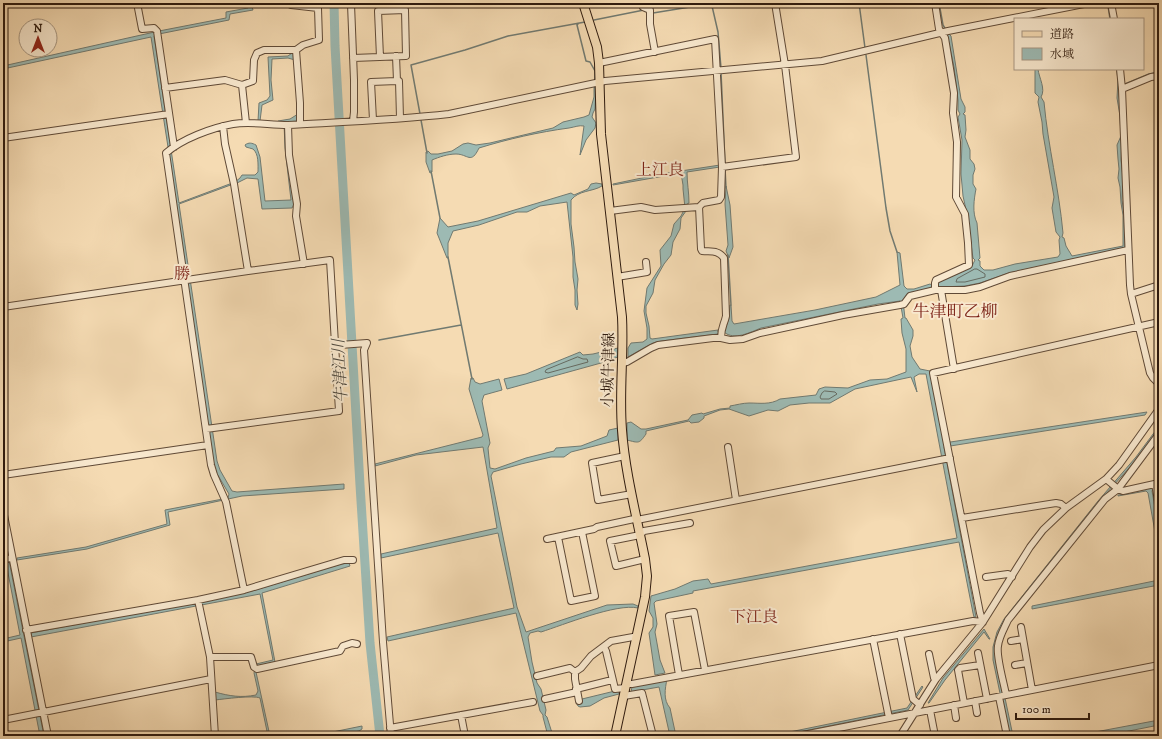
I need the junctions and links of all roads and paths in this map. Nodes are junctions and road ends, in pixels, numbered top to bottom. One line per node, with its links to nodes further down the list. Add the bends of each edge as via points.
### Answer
1 (137, 3): 25 (street, via 142,29 154,28 157,34)
2 (291, 3): 12 (street, via 318,8 319,40)
3 (583, 3): 17 (main road, 小城牛津線, via 595,39)
4 (775, 3): 18 (street)
5 (935, 3): 11 (street, via 939,29)
6 (1089, 3): 11 (street)
7 (1111, 3): 10 (street)
8 (351, 4): 16 (street)
9 (643, 7): 13 (street, via 650,13)
10 (1114, 18)
11 (945, 32): 18 (street, via 832,59); 47 (street, via 954,93 953,113 957,142 956,197 964,214 969,265 936,280)
12 (296, 50): 24 (street, via 264,50 257,53 253,81); 32 (street)
13 (655, 52): 17 (street); 20 (street, via 715,39)
14 (396, 56): 15 (street); 15 (street, via 406,56 405,10 378,11); 22 (street)
15 (380, 57): 16 (street)
16 (353, 58): 30 (street)
17 (599, 63): 23 (main road, 小城牛津線)
18 (785, 65): 20 (street); 37 (street, via 796,157)
19 (1120, 70): 26 (street)
20 (720, 71): 23 (street); 37 (street)
21 (1159, 76): 26 (street)
22 (397, 81): 28 (street); 29 (street, via 371,82)
23 (596, 83): 28 (street, via 449,114); 39 (main road, 小城牛津線)
24 (242, 85): 25 (street, via 225,80); 31 (street)
25 (165, 88): 27 (street)
26 (1122, 89): 40 (street)
27 (165, 114): 35 (street); 36 (street)
28 (400, 118): 29 (street)
29 (373, 120): 30 (street)
30 (353, 121): 32 (street)
31 (246, 123): 33 (street); 34 (street)
32 (300, 124): 33 (street)
33 (285, 125): 42 (street)
34 (223, 126): 36 (street, via 193,137); 43 (street)
35 (3, 138)
36 (171, 149): 45 (street, via 166,153)
37 (725, 166): 38 (street, via 721,197 719,200)
38 (699, 206): 39 (street); 52 (street, via 701,249 716,252 724,258 726,316)
39 (610, 211): 44 (main road, 小城牛津線)
40 (1128, 250): 47 (street, via 1010,276 965,290); 48 (street)
41 (646, 262): 44 (street, via 646,272)
42 (304, 264): 43 (street); 53 (street, via 330,260)
43 (248, 271): 45 (street)
44 (617, 277): 56 (main road, 小城牛津線, via 622,317)
45 (184, 281): 49 (street); 60 (street)
46 (1159, 285): 48 (street)
47 (937, 288): 52 (street, via 910,296 902,304 743,338 730,340); 57 (street)
48 (1131, 294): 51 (street)
49 (3, 307)
50 (1159, 322): 51 (street)
51 (1139, 327): 57 (street); 58 (street, via 1150,373)
52 (721, 334): 56 (street, via 713,338 658,345)
53 (334, 336): 54 (street, via 340,341); 55 (street)
54 (340, 345): 55 (street); 134 (street, via 367,343 364,350)
55 (336, 357): 60 (street, via 339,411)
56 (622, 363): 64 (main road, 小城牛津線, via 621,410)
57 (954, 369): 65 (street, via 933,373)
58 (1159, 384)
59 (1159, 409): 67 (street, via 1119,465)
60 (206, 430): 62 (street)
61 (1159, 434): 67 (street)
62 (208, 445): 66 (street); 87 (street, via 212,470 226,500)
63 (728, 447): 70 (street)
64 (625, 456): 69 (main road, 小城牛津線); 69 (street, via 592,463 598,500)
65 (950, 458): 70 (street); 74 (street)
66 (3, 475)
67 (1113, 484): 68 (street, via 1123,491); 72 (street); 116 (street, via 1105,498 1008,620 997,647)
68 (1157, 484): 71 (street)
69 (632, 494): 75 (main road, 小城牛津線)
70 (736, 500): 75 (street)
71 (1159, 506)
72 (1066, 508): 74 (street, via 1056,503); 86 (street, via 1043,530)
73 (3, 510): 81 (street)
74 (962, 518): 89 (street)
75 (637, 520): 77 (street); 78 (main road, 小城牛津線)
76 (690, 523): 78 (street, via 644,531)
77 (582, 532): 79 (street); 79 (street, via 595,596 571,601)
78 (640, 535): 83 (main road, 小城牛津線); 83 (street, via 610,541 616,566)
79 (558, 537): 80 (street)
80 (547, 539)
81 (12, 558): 82 (street); 91 (street)
82 (4, 559)
83 (645, 559): 93 (main road, 小城牛津線, via 645,597)
84 (353, 560): 87 (street, via 344,560)
85 (986, 577): 86 (street, via 1008,574)
86 (1012, 577): 89 (street)
87 (244, 590): 88 (street)
88 (198, 600): 91 (street); 101 (street)
89 (983, 622): 92 (street, via 973,621); 110 (street)
90 (1021, 627): 95 (street)
91 (26, 630): 127 (street)
92 (900, 634): 94 (street); 123 (street)
93 (636, 638): 98 (street, via 610,641); 113 (main road, 小城牛津線)
94 (873, 639): 106 (street); 131 (street)
95 (1023, 639): 96 (street); 102 (street)
96 (1011, 641)
97 (357, 644): 101 (street, via 343,646 340,651 256,668 251,657)
98 (604, 647): 107 (street); 112 (street)
99 (978, 653): 104 (street)
100 (929, 654): 110 (street)
101 (210, 657): 111 (street)
102 (1027, 663): 105 (street); 114 (street)
103 (1159, 664): 114 (street)
104 (980, 665): 119 (street); 124 (street, via 958,670)
105 (1015, 665)
106 (704, 670): 108 (street); 108 (street, via 694,612 669,616)
107 (575, 672): 109 (street, via 570,668); 115 (street)
108 (679, 675): 113 (street, via 632,684)
109 (537, 676)
110 (936, 679): 123 (street)
111 (211, 680): 127 (street); 136 (street)
112 (612, 680): 113 (street, via 614,689); 115 (street)
113 (625, 689): 139 (main road, 小城牛津線); 140 (street, via 642,693)
114 (1032, 690): 116 (street)
115 (577, 691): 118 (street); 120 (street)
116 (1006, 695): 117 (street)
117 (999, 697): 119 (street); 144 (street)
118 (545, 699)
119 (987, 699): 121 (street)
120 (578, 701)
121 (975, 701): 124 (street); 129 (street)
122 (533, 702): 130 (street)
123 (916, 702): 128 (street)
124 (964, 703): 125 (street)
125 (954, 705): 126 (street); 132 (street)
126 (930, 710): 128 (street); 143 (street)
127 (43, 712): 133 (street); 135 (street)
128 (915, 713): 131 (street); 142 (street)
129 (978, 713)
130 (461, 715): 134 (street); 138 (street)
131 (889, 718): 141 (street)
132 (956, 718)
133 (3, 720)
134 (390, 728): 137 (street)
135 (48, 736)
136 (215, 736)
137 (391, 736)
138 (465, 736)
139 (615, 736)
140 (653, 736)
141 (798, 736)
142 (900, 736)
143 (936, 736)
144 (1007, 736)

